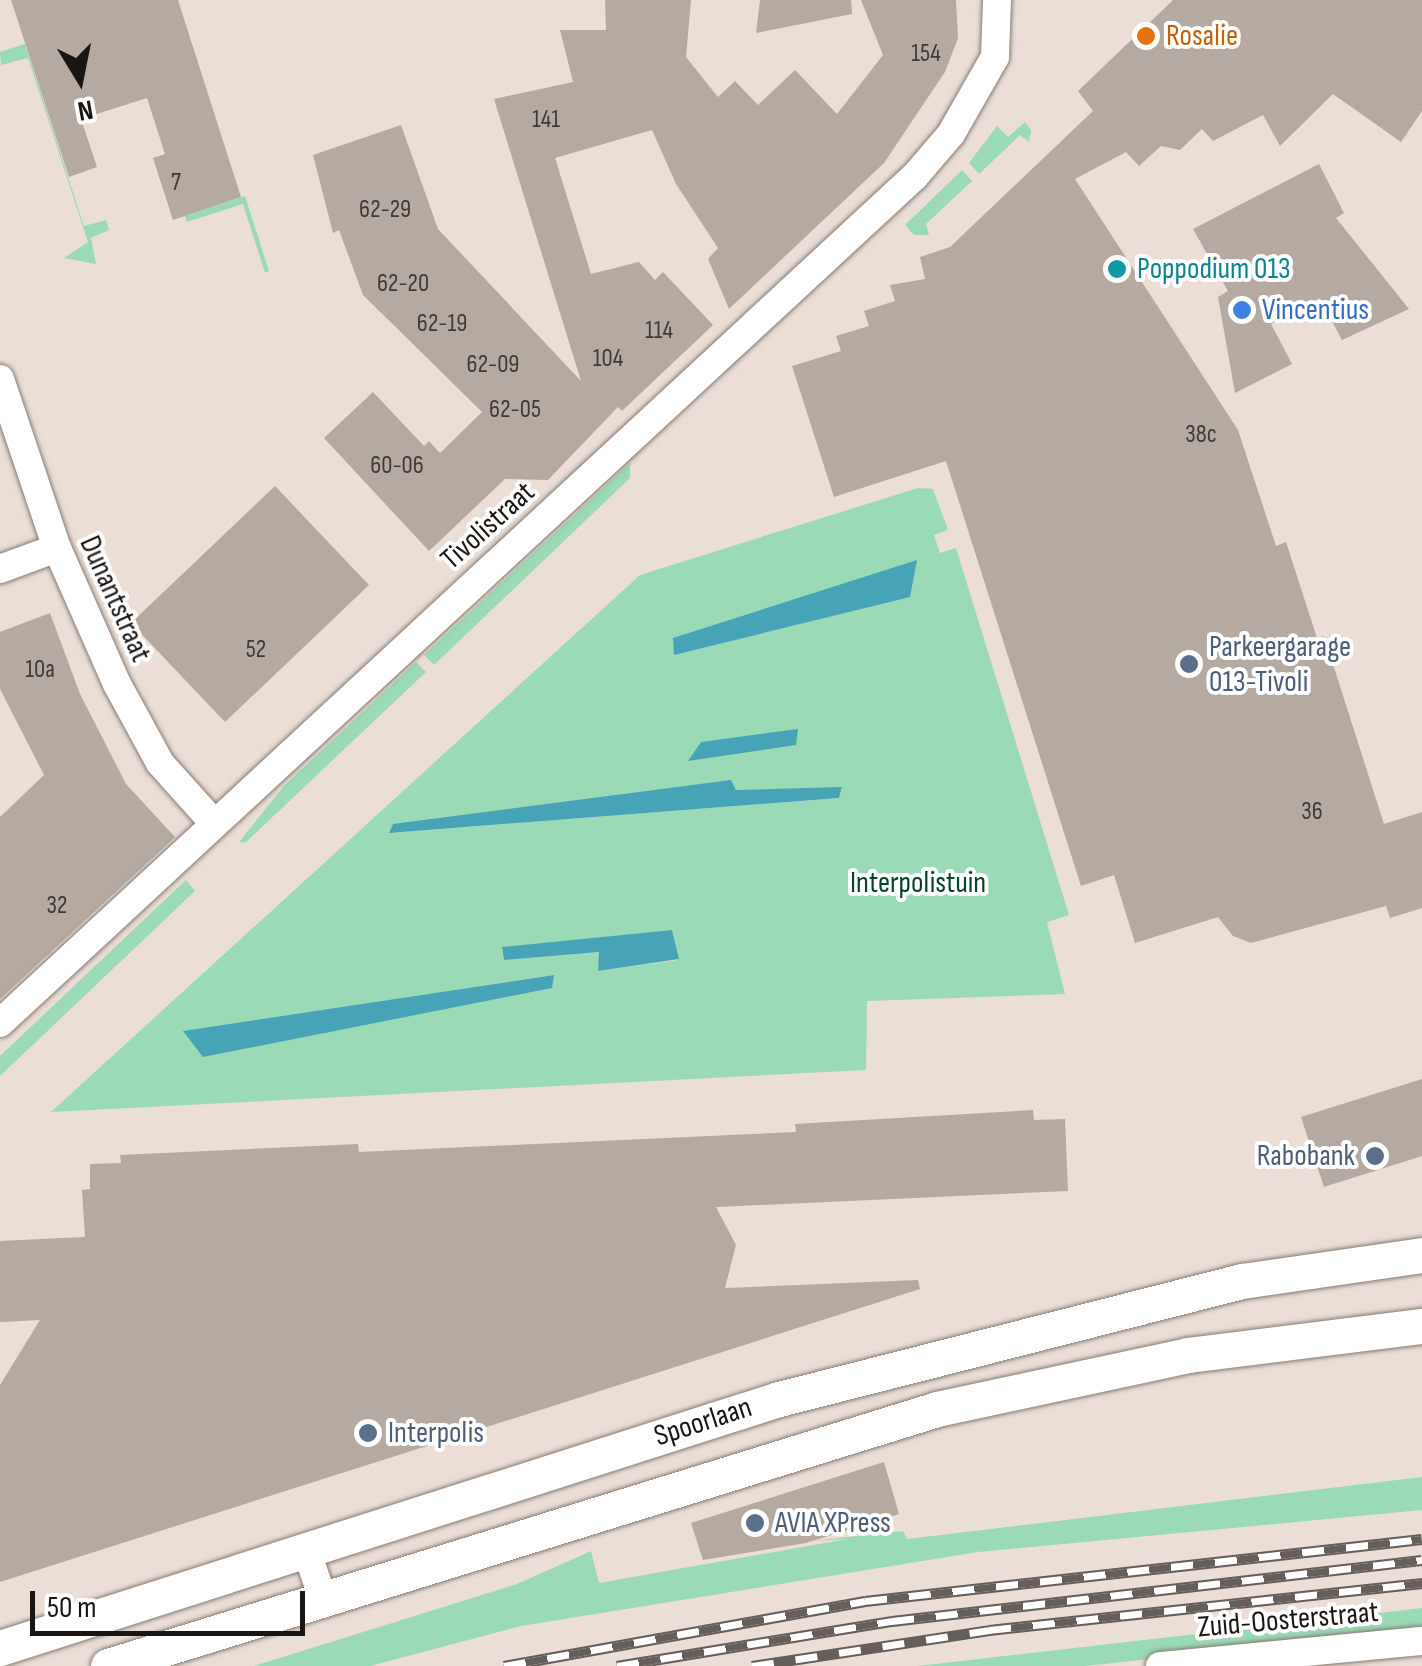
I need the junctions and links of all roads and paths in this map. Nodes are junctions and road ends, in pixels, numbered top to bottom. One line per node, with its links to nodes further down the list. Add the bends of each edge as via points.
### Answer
1 (996, 0): 5 (street, Tivolistraat, via 995,57 951,134 915,176)
2 (0, 379): 3 (street, Dunantstraat)
3 (56, 548): 4 (street); 5 (street, Dunantstraat, via 160,764)
4 (0, 570)
5 (213, 822): 6 (street, Tivolistraat)
6 (0, 1023)
7 (1422, 1255): 9 (street, Spoorlaan, via 1242,1281 964,1348 779,1398)
8 (1422, 1326): 10 (street, Spoorlaan, via 1188,1355 936,1409)
9 (306, 1548): 10 (street); 12 (street, Spoorlaan)
10 (323, 1600): 13 (street, Spoorlaan)
11 (1422, 1641): 14 (street, Zuid-Oosterstraat)
12 (0, 1648)
13 (108, 1666)
14 (1160, 1666)

